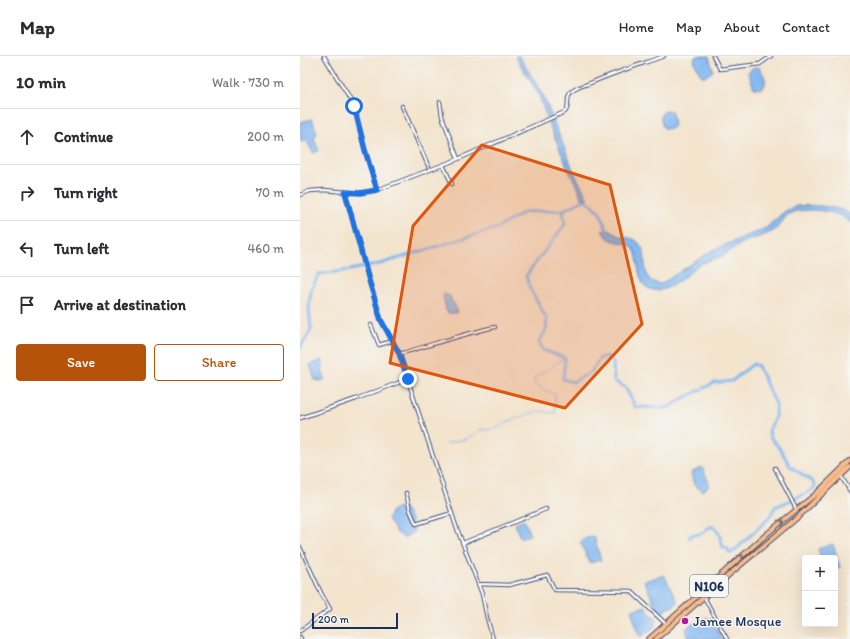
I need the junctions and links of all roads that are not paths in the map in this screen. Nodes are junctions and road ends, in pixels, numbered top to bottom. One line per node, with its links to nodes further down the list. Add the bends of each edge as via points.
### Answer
1 (324, 56): 11 (street, via 354,106)
2 (664, 56): 7 (street, via 577,89 569,95 565,112)
3 (713, 56): 4 (street, via 720,69 760,64)
4 (771, 56)
5 (440, 102): 7 (street, via 442,116)
6 (402, 106): 9 (street)
7 (458, 159): 8 (street)
8 (444, 165): 9 (street); 10 (street)
9 (430, 170): 11 (street)
10 (452, 184)
11 (377, 190): 12 (street)
12 (345, 192): 13 (street, via 324,190); 16 (street, via 381,320)
13 (300, 195)
14 (371, 325): 16 (street, via 380,345)
15 (495, 327): 17 (street)
16 (392, 341): 17 (street)
17 (399, 354): 18 (street)
18 (408, 379): 19 (street); 28 (street)
19 (300, 418)
20 (850, 461): 27 (highway, N106)
21 (850, 467): 23 (highway)
22 (775, 468): 27 (street)
23 (841, 476): 24 (street); 32 (highway, via 798,517)
24 (850, 491)
25 (406, 493): 28 (street, via 416,524)
26 (546, 509): 29 (street)
27 (795, 510): 33 (highway, N106, one-way to 27)
28 (452, 513): 29 (street)
29 (463, 543): 31 (street)
30 (300, 547): 35 (street, via 320,593 330,609)
31 (478, 584): 33 (street, via 510,584 547,574 555,590 631,591); 36 (street)
32 (704, 597): 34 (highway); 39 (street)
33 (666, 624): 34 (highway, N106)
34 (663, 630): 37 (highway, N106); 38 (highway)
35 (300, 631)
36 (493, 639)
37 (650, 639)
38 (656, 639)
39 (727, 639)

